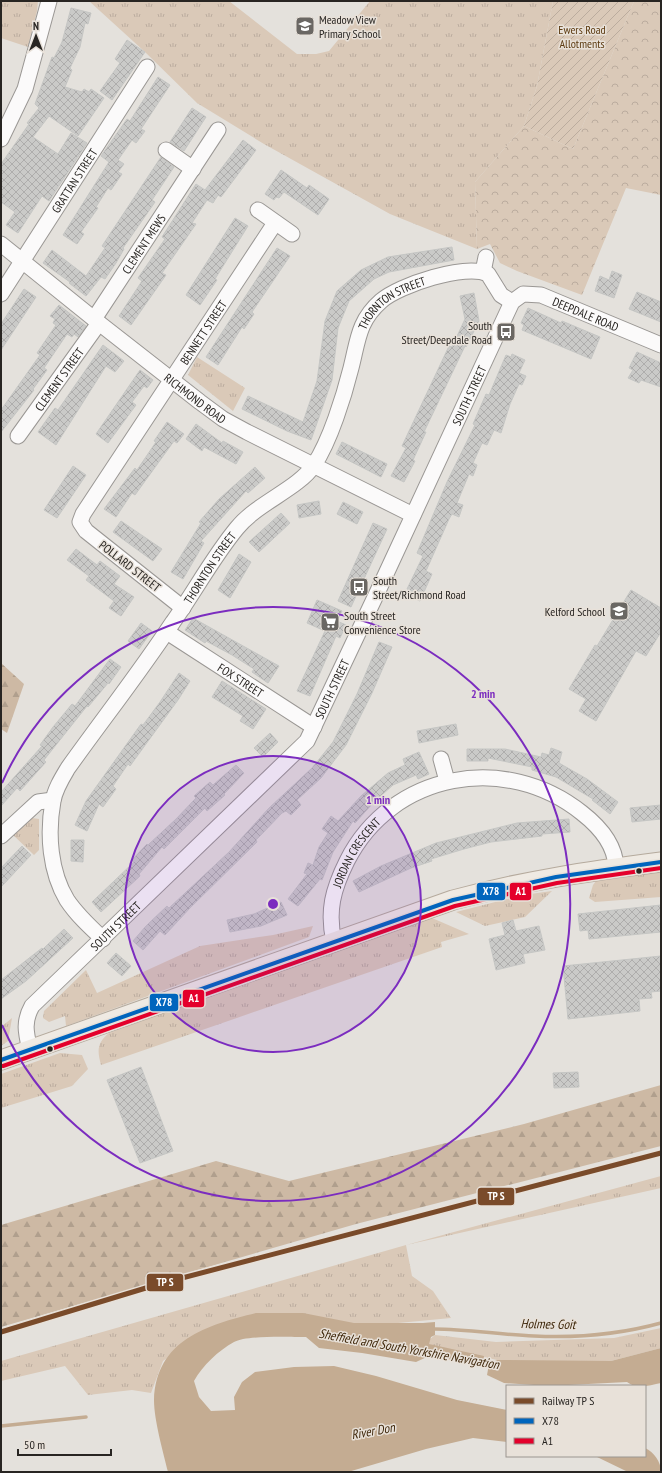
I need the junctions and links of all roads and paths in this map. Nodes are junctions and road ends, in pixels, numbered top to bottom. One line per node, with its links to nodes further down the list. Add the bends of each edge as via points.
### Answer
1 (49, 1): 4 (street, via 25,89)
2 (147, 67): 12 (street, GRATTAN STREET)
3 (218, 130): 6 (street, CLEMENT MEWS)
4 (1, 140)
5 (166, 150): 6 (street)
6 (193, 169): 16 (street, CLEMENT MEWS)
7 (258, 210): 8 (street)
8 (275, 223): 9 (street); 18 (street, BENNETT STREET)
9 (292, 234)
10 (1, 244): 12 (street, RICHMOND ROAD)
11 (486, 257): 13 (street)
12 (22, 261): 14 (street, GRATTAN STREET); 16 (street, RICHMOND ROAD)
13 (483, 272): 15 (street, via 492,279 501,295); 20 (street, THORNTON STREET, via 473,271 429,278 410,284 394,291 371,311 356,338 341,400 332,427)
14 (1, 294)
15 (512, 302): 17 (street, DEEPDALE ROAD, via 523,294 541,295); 21 (street, SOUTH STREET)
16 (96, 321): 18 (street, RICHMOND ROAD); 19 (street, CLEMENT STREET)
17 (661, 345)
18 (172, 379): 20 (street, RICHMOND ROAD, via 223,418); 22 (street, BENNETT STREET)
19 (18, 436)
20 (314, 464): 21 (street, RICHMOND ROAD); 23 (street, THORNTON STREET, via 306,474 250,515 238,527)
21 (413, 515): 25 (street, SOUTH STREET)
22 (80, 522): 23 (street, POLLARD STREET, via 86,531)
23 (183, 608): 24 (street, THORNTON STREET)
24 (167, 632): 25 (street, FOX STREET); 28 (street, THORNTON STREET, via 68,768)
25 (314, 727): 32 (street, SOUTH STREET, via 307,741 296,753)
26 (442, 759): 27 (street)
27 (447, 781): 31 (street, JORDAN CRESCENT, via 470,778 512,781 559,797 574,806 600,829 616,856); 33 (street, JORDAN CRESCENT, via 418,792 390,809 353,850 339,877 330,910)
28 (53, 800): 29 (street, via 38,802); 32 (street, THORNTON STREET, via 50,841 59,884 78,915)
29 (1, 836)
30 (661, 862): 31 (main road)
31 (616, 868): 33 (main road, via 548,877 497,888 453,900)
32 (103, 939): 34 (street, SOUTH STREET, via 32,1006 25,1025)
33 (334, 942): 34 (main road)
34 (30, 1050): 35 (main road)
35 (1, 1060)

